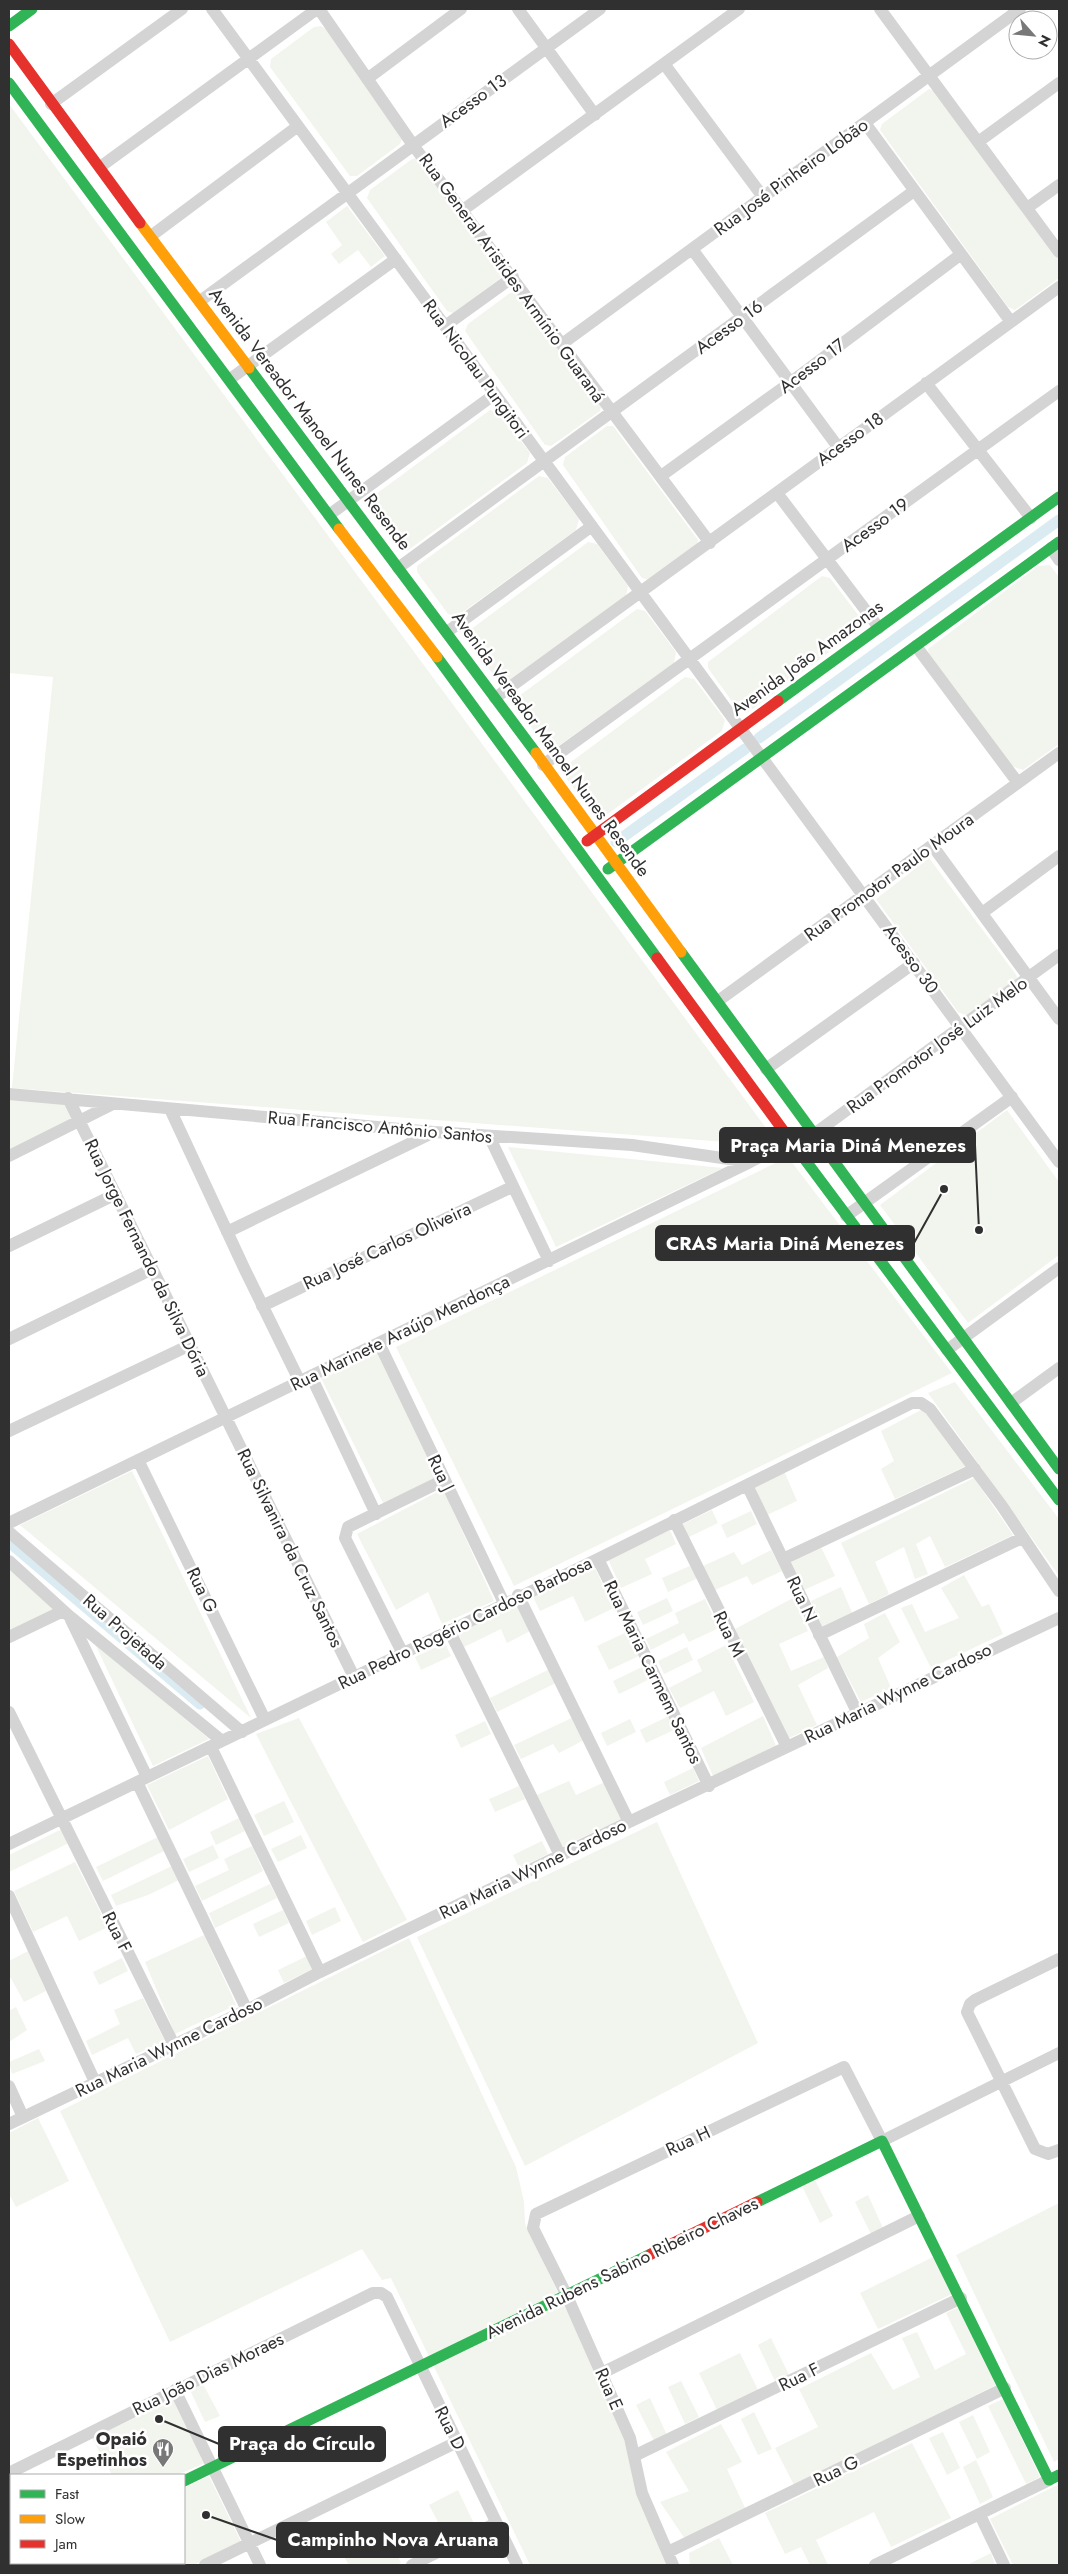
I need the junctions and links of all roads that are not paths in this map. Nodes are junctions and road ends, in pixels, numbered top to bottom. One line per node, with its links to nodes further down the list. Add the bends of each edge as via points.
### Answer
1 (32, 9): 11 (street)
2 (182, 9): 20 (street)
3 (212, 9): 14 (street, Rua Nicolau Pungitori)
4 (318, 9): 14 (street); 17 (street, Rua General Aristides Armínio Guaraná)
5 (462, 9): 17 (street)
6 (518, 9): 13 (street)
7 (600, 9): 13 (street, Acesso 13)
8 (739, 9): 15 (street)
9 (880, 9): 16 (street)
10 (1020, 9): 16 (street, Rua José Pinheiro Lobão)
11 (9, 26)
12 (9, 44): 20 (street, Avenida Vereador Manoel Nunes Resende)
13 (546, 48): 21 (street); 25 (street, Acesso 13)
14 (248, 59): 23 (street, Rua Nicolau Pungitori); 26 (street)
15 (664, 65): 21 (street); 30 (street)
16 (929, 75): 22 (street, Rua José Pinheiro Lobão); 24 (street)
17 (366, 79): 25 (street, Rua General Aristides Armínio Guaraná)
18 (9, 83): 46 (street)
19 (1059, 83): 24 (street)
20 (51, 104): 26 (street, Avenida Vereador Manoel Nunes Resende)
21 (596, 115): 32 (street)
22 (865, 123): 28 (street); 30 (street, Rua José Pinheiro Lobão)
23 (298, 126): 29 (street, Rua Nicolau Pungitori); 33 (street)
24 (978, 142): 31 (street)
25 (414, 145): 29 (street, Acesso 13); 32 (street, Rua General Aristides Armínio Guaraná)
26 (100, 167): 33 (street, Avenida Vereador Manoel Nunes Resende)
27 (1059, 185): 31 (street)
28 (914, 191): 36 (street); 41 (street, Acesso 16)
29 (347, 193): 37 (street, Rua Nicolau Pungitori); 40 (street, Acesso 13)
30 (763, 197): 34 (street, Rua José Pinheiro Lobão)
31 (1027, 208): 35 (street)
32 (463, 210): 38 (street, Rua General Aristides Armínio Guaraná)
33 (151, 236): 40 (street, Avenida Vereador Manoel Nunes Resende)
34 (692, 249): 41 (street); 44 (street, Rua José Pinheiro Lobão)
35 (1059, 252)
36 (960, 255): 42 (street); 47 (street, Acesso 17)
37 (396, 260): 43 (street, Rua Nicolau Pungitori); 45 (street)
38 (512, 277): 43 (street); 44 (street, Rua General Aristides Armínio Guaraná)
39 (1059, 287): 42 (street, Acesso 18)
40 (200, 300): 45 (street, Avenida Vereador Manoel Nunes Resende)
41 (742, 317): 47 (street); 51 (street, Acesso 16)
42 (1010, 322): 48 (street, Acesso 18)
43 (445, 326): 50 (street, Rua Nicolau Pungitori)
44 (562, 344): 51 (street, Rua General Aristides Armínio Guaraná)
45 (249, 366): 46 (street); 58 (street, Avenida Vereador Manoel Nunes Resende)
46 (230, 379): 59 (street)
47 (791, 382): 52 (street); 55 (street, Acesso 17)
48 (926, 383): 52 (street, Acesso 18); 53 (street)
49 (1059, 390): 53 (street, Acesso 19)
50 (494, 394): 54 (street, Rua Nicolau Pungitori); 58 (street)
51 (611, 413): 54 (street, Acesso 16); 55 (street, Rua General Aristides Armínio Guaraná)
52 (838, 447): 56 (street, Acesso 18)
53 (978, 450): 60 (street); 64 (street, Acesso 19)
54 (544, 461): 61 (street, Rua Nicolau Pungitori); 66 (street, Acesso 16)
55 (661, 476): 62 (street, Rua General Aristides Armínio Guaraná)
56 (777, 493): 62 (street, Acesso 18); 64 (street)
57 (1059, 497): 60 (street, Avenida João Amazonas)
58 (348, 500): 59 (street); 66 (street, Avenida Vereador Manoel Nunes Resende)
59 (329, 514): 80 (street, via 484,718)
60 (1031, 518): 68 (street, Avenida João Amazonas)
61 (592, 526): 67 (street, Rua Nicolau Pungitori); 69 (street)
62 (710, 543): 67 (street, Acesso 18)
63 (1055, 545): 65 (street); 70 (street)
64 (827, 560): 68 (street); 71 (street, Acesso 19)
65 (1059, 560)
66 (398, 568): 69 (street, Avenida Vereador Manoel Nunes Resende)
67 (641, 593): 71 (street, Rua Nicolau Pungitori); 72 (street)
68 (879, 628): 73 (street, Avenida João Amazonas)
69 (447, 632): 72 (street, Avenida Vereador Manoel Nunes Resende)
70 (916, 646): 75 (street); 77 (street)
71 (690, 660): 73 (street, Rua Nicolau Pungitori); 76 (street, Acesso 19)
72 (495, 698): 76 (street, Avenida Vereador Manoel Nunes Resende)
73 (741, 728): 75 (street, Rua Nicolau Pungitori); 78 (street, Avenida João Amazonas)
74 (1059, 753): 77 (street, Rua Promotor Paulo Moura)
75 (762, 756): 82 (street); 84 (street, Acesso 30)
76 (544, 765): 78 (street, Avenida Vereador Manoel Nunes Resende)
77 (1018, 783): 79 (street, Rua Promotor Paulo Moura)
78 (595, 835): 80 (street, Avenida João Amazonas); 82 (street, Avenida Vereador Manoel Nunes Resende)
79 (932, 845): 84 (street, Rua Promotor Paulo Moura); 85 (street)
80 (577, 849): 83 (street)
81 (1059, 856): 85 (street)
82 (616, 863): 83 (street); 89 (street, Avenida Vereador Manoel Nunes Resende)
83 (598, 877): 102 (street)
84 (864, 895): 87 (street, Acesso 30); 89 (street, Rua Promotor Paulo Moura)
85 (982, 913): 88 (street)
86 (1059, 955): 88 (street, Rua Promotor José Luiz Melo)
87 (914, 963): 91 (street, Acesso 30); 92 (street)
88 (1029, 978): 90 (street); 91 (street, Rua Promotor José Luiz Melo)
89 (718, 1001): 92 (street, Avenida Vereador Manoel Nunes Resende)
90 (1059, 1019)
91 (961, 1028): 94 (street, Acesso 30); 99 (street, Rua Promotor José Luiz Melo)
92 (766, 1069): 99 (street, Avenida Vereador Manoel Nunes Resende)
93 (9, 1094): 95 (street, Rua Francisco Antônio Santos)
94 (1012, 1097): 105 (street, Acesso 30); 108 (street)
95 (68, 1098): 96 (street, Rua Francisco Antônio Santos); 98 (street, Rua Jorge Fernando da Silva Dória)
96 (111, 1105): 97 (street, Rua Francisco Antônio Santos); 98 (street)
97 (170, 1109): 100 (street, Rua Francisco Antônio Santos); 110 (street)
98 (79, 1121): 103 (street); 107 (street, Rua Jorge Fernando da Silva Dória)
99 (811, 1130): 102 (street); 108 (street, Avenida Vereador Manoel Nunes Resende)
100 (434, 1132): 101 (street, Rua Francisco Antônio Santos); 110 (street)
101 (489, 1136): 104 (street, Rua Francisco Antônio Santos, via 632,1145); 106 (street)
102 (790, 1141): 104 (street, Rua Marinete Araújo Mendonça); 109 (street)
103 (9, 1156)
104 (750, 1162): 112 (street, Rua Marinete Araújo Mendonça)
105 (1059, 1162)
106 (512, 1187): 112 (street); 115 (street, Rua José Carlos Oliveira)
107 (116, 1194): 111 (street); 114 (street, Rua Jorge Fernando da Silva Dória)
108 (864, 1203): 109 (street); 116 (street, Avenida Vereador Manoel Nunes Resende)
109 (846, 1216): 120 (street)
110 (227, 1232): 115 (street)
111 (9, 1246)
112 (549, 1260): 118 (street, Rua Marinete Araújo Mendonça)
113 (1059, 1268): 116 (street)
114 (152, 1269): 117 (street); 119 (street, Rua Jorge Fernando da Silva Dória)
115 (262, 1306): 122 (street)
116 (963, 1338): 120 (street); 123 (street, Avenida Vereador Manoel Nunes Resende)
117 (9, 1339)
118 (379, 1343): 122 (street, Rua Marinete Araújo Mendonça); 129 (street, Rua J)
119 (190, 1345): 124 (street, Rua Jorge Fernando da Silva Dória); 125 (street)
120 (946, 1350): 131 (street)
121 (1059, 1368): 123 (street)
122 (305, 1379): 124 (street, Rua Marinete Araújo Mendonça); 132 (street)
123 (1011, 1403): 128 (street, Avenida Vereador Manoel Nunes Resende)
124 (226, 1418): 126 (street, Rua Marinete Araújo Mendonça); 149 (street, Rua Silvanira da Cruz Santos)
125 (9, 1431)
126 (138, 1460): 134 (street, Rua Marinete Araújo Mendonça); 152 (street, Rua G)
127 (975, 1469): 130 (street, Rua Pedro Rogério Cardoso Barbosa, via 930,1409 921,1403 912,1403); 136 (street); 138 (street)
128 (1059, 1469)
129 (444, 1480): 132 (street); 142 (street, Rua J)
130 (747, 1484): 133 (street, Rua Pedro Rogério Cardoso Barbosa); 138 (street, Rua N)
131 (1059, 1500)
132 (376, 1514): 148 (street, via 348,1527 344,1536)
133 (674, 1520): 137 (street, Rua Pedro Rogério Cardoso Barbosa); 155 (street, Rua M)
134 (9, 1523)
135 (9, 1532): 153 (street, Rua Projetada)
136 (1022, 1538): 140 (street); 146 (street)
137 (598, 1559): 141 (street, Rua Pedro Rogério Cardoso Barbosa); 157 (street, Rua Maria Carmem Santos)
138 (783, 1559): 146 (street, Rua N)
139 (9, 1561): 143 (street, Rua Projetada)
140 (1059, 1591)
141 (518, 1595): 142 (street, Rua Pedro Rogério Cardoso Barbosa); 159 (street)
142 (504, 1603): 145 (street, Rua Pedro Rogério Cardoso Barbosa)
143 (66, 1613): 147 (street); 154 (street, Rua Projetada); 156 (street)
144 (1059, 1618): 151 (street, Rua Maria Wynne Cardoso)
145 (450, 1630): 148 (street, Rua Pedro Rogério Cardoso Barbosa); 161 (street)
146 (819, 1635): 151 (street, Rua N)
147 (9, 1637)
148 (402, 1654): 149 (street, Rua Pedro Rogério Cardoso Barbosa)
149 (354, 1677): 152 (street, Rua Pedro Rogério Cardoso Barbosa)
150 (9, 1712): 158 (street)
151 (857, 1712): 155 (street, Rua Maria Wynne Cardoso)
152 (266, 1720): 153 (street, Rua Pedro Rogério Cardoso Barbosa)
153 (242, 1732): 154 (street, Rua Pedro Rogério Cardoso Barbosa)
154 (216, 1744): 156 (street, Rua Pedro Rogério Cardoso Barbosa); 164 (street)
155 (787, 1747): 157 (street, Rua Maria Wynne Cardoso)
156 (142, 1780): 158 (street, Rua Pedro Rogério Cardoso Barbosa); 165 (street)
157 (709, 1786): 159 (street, Rua Maria Wynne Cardoso)
158 (60, 1819): 160 (street, Rua Pedro Rogério Cardoso Barbosa); 166 (street, Rua F)
159 (629, 1822): 161 (street, Rua Maria Wynne Cardoso)
160 (9, 1844)
161 (560, 1855): 164 (street, Rua Maria Wynne Cardoso)
162 (9, 1896): 168 (street)
163 (1059, 1959): 169 (street, via 975,2000 969,2007 967,2015)
164 (320, 1972): 165 (street, Rua Maria Wynne Cardoso)
165 (247, 2010): 166 (street, Rua Maria Wynne Cardoso)
166 (174, 2045): 168 (street, Rua Maria Wynne Cardoso)
167 (1059, 2053): 169 (street, Avenida Rubens Sabino Ribeiro Chaves)
168 (95, 2082): 171 (street, Rua Maria Wynne Cardoso)
169 (1000, 2082): 173 (street, Avenida Rubens Sabino Ribeiro Chaves); 174 (street, via 1035,2149 1044,2154)
170 (9, 2086): 171 (street)
171 (23, 2117): 172 (street, Rua Maria Wynne Cardoso)
172 (9, 2124)
173 (882, 2141): 175 (street); 176 (street, Rua H, via 844,2067 541,2210); 178 (street, Avenida Rubens Sabino Ribeiro Chaves)
174 (1059, 2150)
175 (920, 2216): 179 (street); 181 (street)
176 (534, 2217): 178 (street, Rua E, via 532,2228)
177 (381, 2293): 180 (street, Rua D, via 387,2297); 183 (street, Rua João Dias Moraes, via 373,2293)
178 (566, 2294): 180 (street, Avenida Rubens Sabino Ribeiro Chaves); 181 (street, Rua E)
179 (961, 2298): 182 (street); 185 (street, Rua F)
180 (420, 2369): 184 (street, Rua D); 186 (street, Avenida Rubens Sabino Ribeiro Chaves)
181 (602, 2373): 185 (street, Rua E)
182 (1004, 2388): 188 (street); 193 (street, Rua G)
183 (175, 2390): 186 (street); 187 (street, Rua João Dias Moraes)
184 (457, 2442): 191 (street, Rua D); 192 (street)
185 (636, 2454): 193 (street, Rua E, via 642,2494)
186 (212, 2468): 189 (street, Avenida Rubens Sabino Ribeiro Chaves); 192 (street)
187 (9, 2473)
188 (1054, 2478): 190 (street)
189 (185, 2481)
190 (980, 2515): 199 (street); 200 (street)
191 (496, 2523): 196 (street); 197 (street, Rua D)
192 (249, 2544): 194 (street); 195 (street)
193 (668, 2552): 198 (street, Rua E)
194 (205, 2565)
195 (260, 2565)
196 (412, 2565)
197 (517, 2565)
198 (673, 2565)
199 (875, 2565)
200 (1004, 2565)

